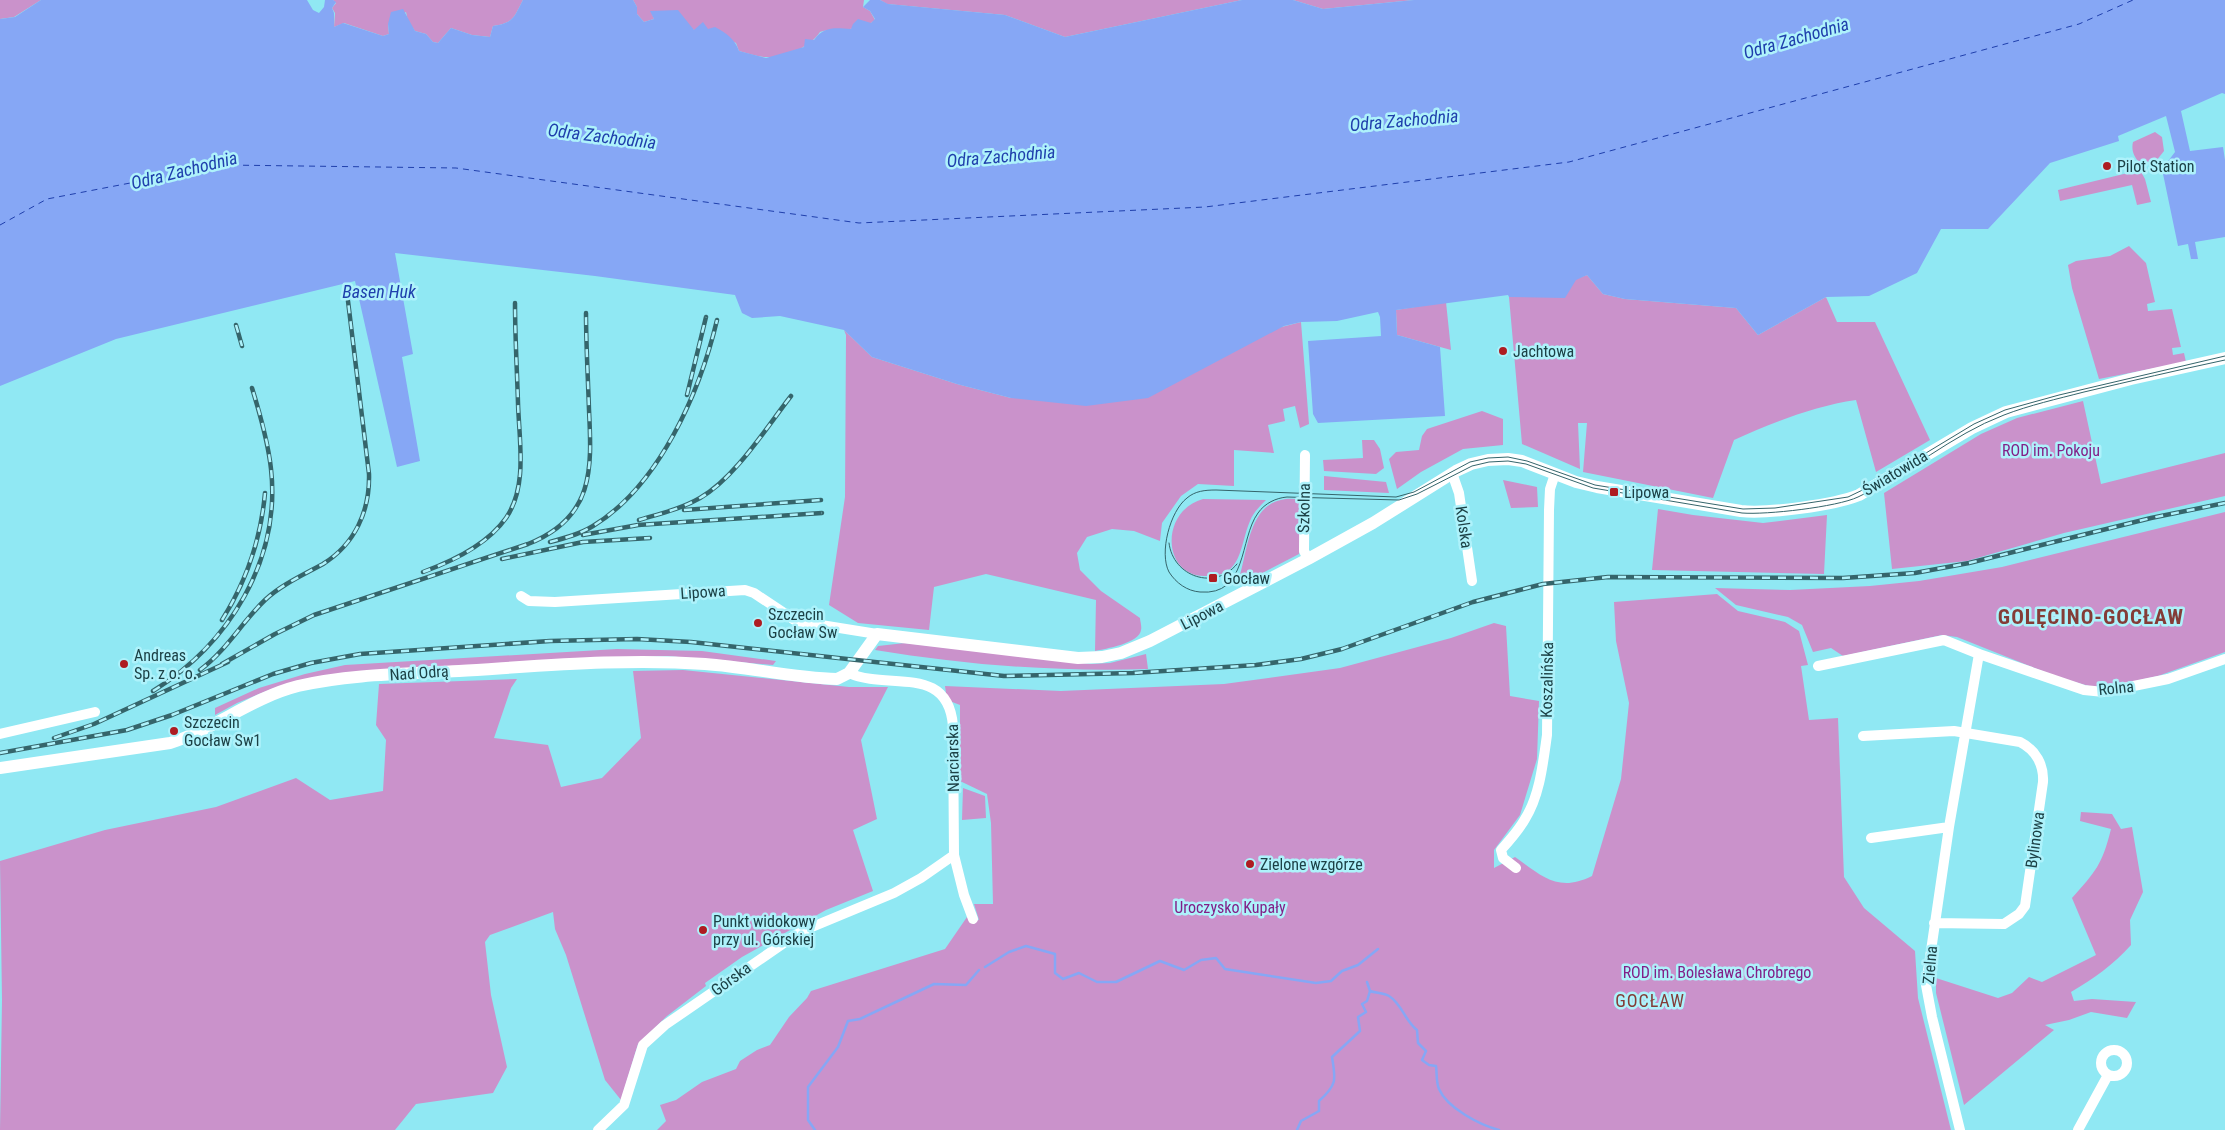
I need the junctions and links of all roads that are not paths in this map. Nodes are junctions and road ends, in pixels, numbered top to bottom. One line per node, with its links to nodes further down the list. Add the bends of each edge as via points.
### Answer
1 (2225, 358): 4 (street, Światowida, via 2006,412 1975,426 1861,494 1841,501 1745,511 1597,487)
2 (1305, 455): 5 (street, Szkolna, via 1304,551)
3 (1452, 473): 4 (street, Lipowa, via 1478,462 1505,459 1522,461); 5 (street, Lipowa); 6 (street, Kolska)
4 (1555, 474): 21 (street, Koszalińska, via 1549,510 1547,735 1533,802 1526,818 1501,850 1503,858)
5 (1308, 559): 8 (street, Lipowa, via 1150,642 1107,656 1074,657)
6 (1472, 581)
7 (521, 596): 8 (street, Lipowa, via 529,601 555,602 745,590 796,621)
8 (877, 634): 12 (street)
9 (1979, 654): 10 (street, Rolna, via 2084,690 2104,692 2168,679); 11 (street, via 1944,640); 15 (street, Zielna)
10 (2225, 659)
11 (1818, 666)
12 (849, 672): 17 (street, Nad Odrą, via 843,678 834,679 713,664 637,662 338,680 277,692 195,733 163,744); 20 (street, Narciarska, via 866,678 925,685 947,700 953,726)
13 (94, 712): 14 (street)
14 (0, 734)
15 (1965, 734): 16 (street, via 1954,731); 18 (street, Zielna); 23 (street, Bylinowa, via 2020,742 2028,746 2044,772 2027,897 2019,914 2004,924)
16 (1863, 736)
17 (0, 768)
18 (1949, 828): 19 (street); 23 (street, Zielna)
19 (1871, 838)
20 (954, 855): 22 (street, Narciarska); 25 (street, Górska, via 894,893 800,932 665,1026 643,1045 626,1098 619,1110)
21 (1516, 868)
22 (973, 919)
23 (1934, 923): 26 (street, Zielna, via 1926,984)
24 (2108, 1075): 27 (street)
25 (598, 1130)
26 (1960, 1130)
27 (2078, 1130)

